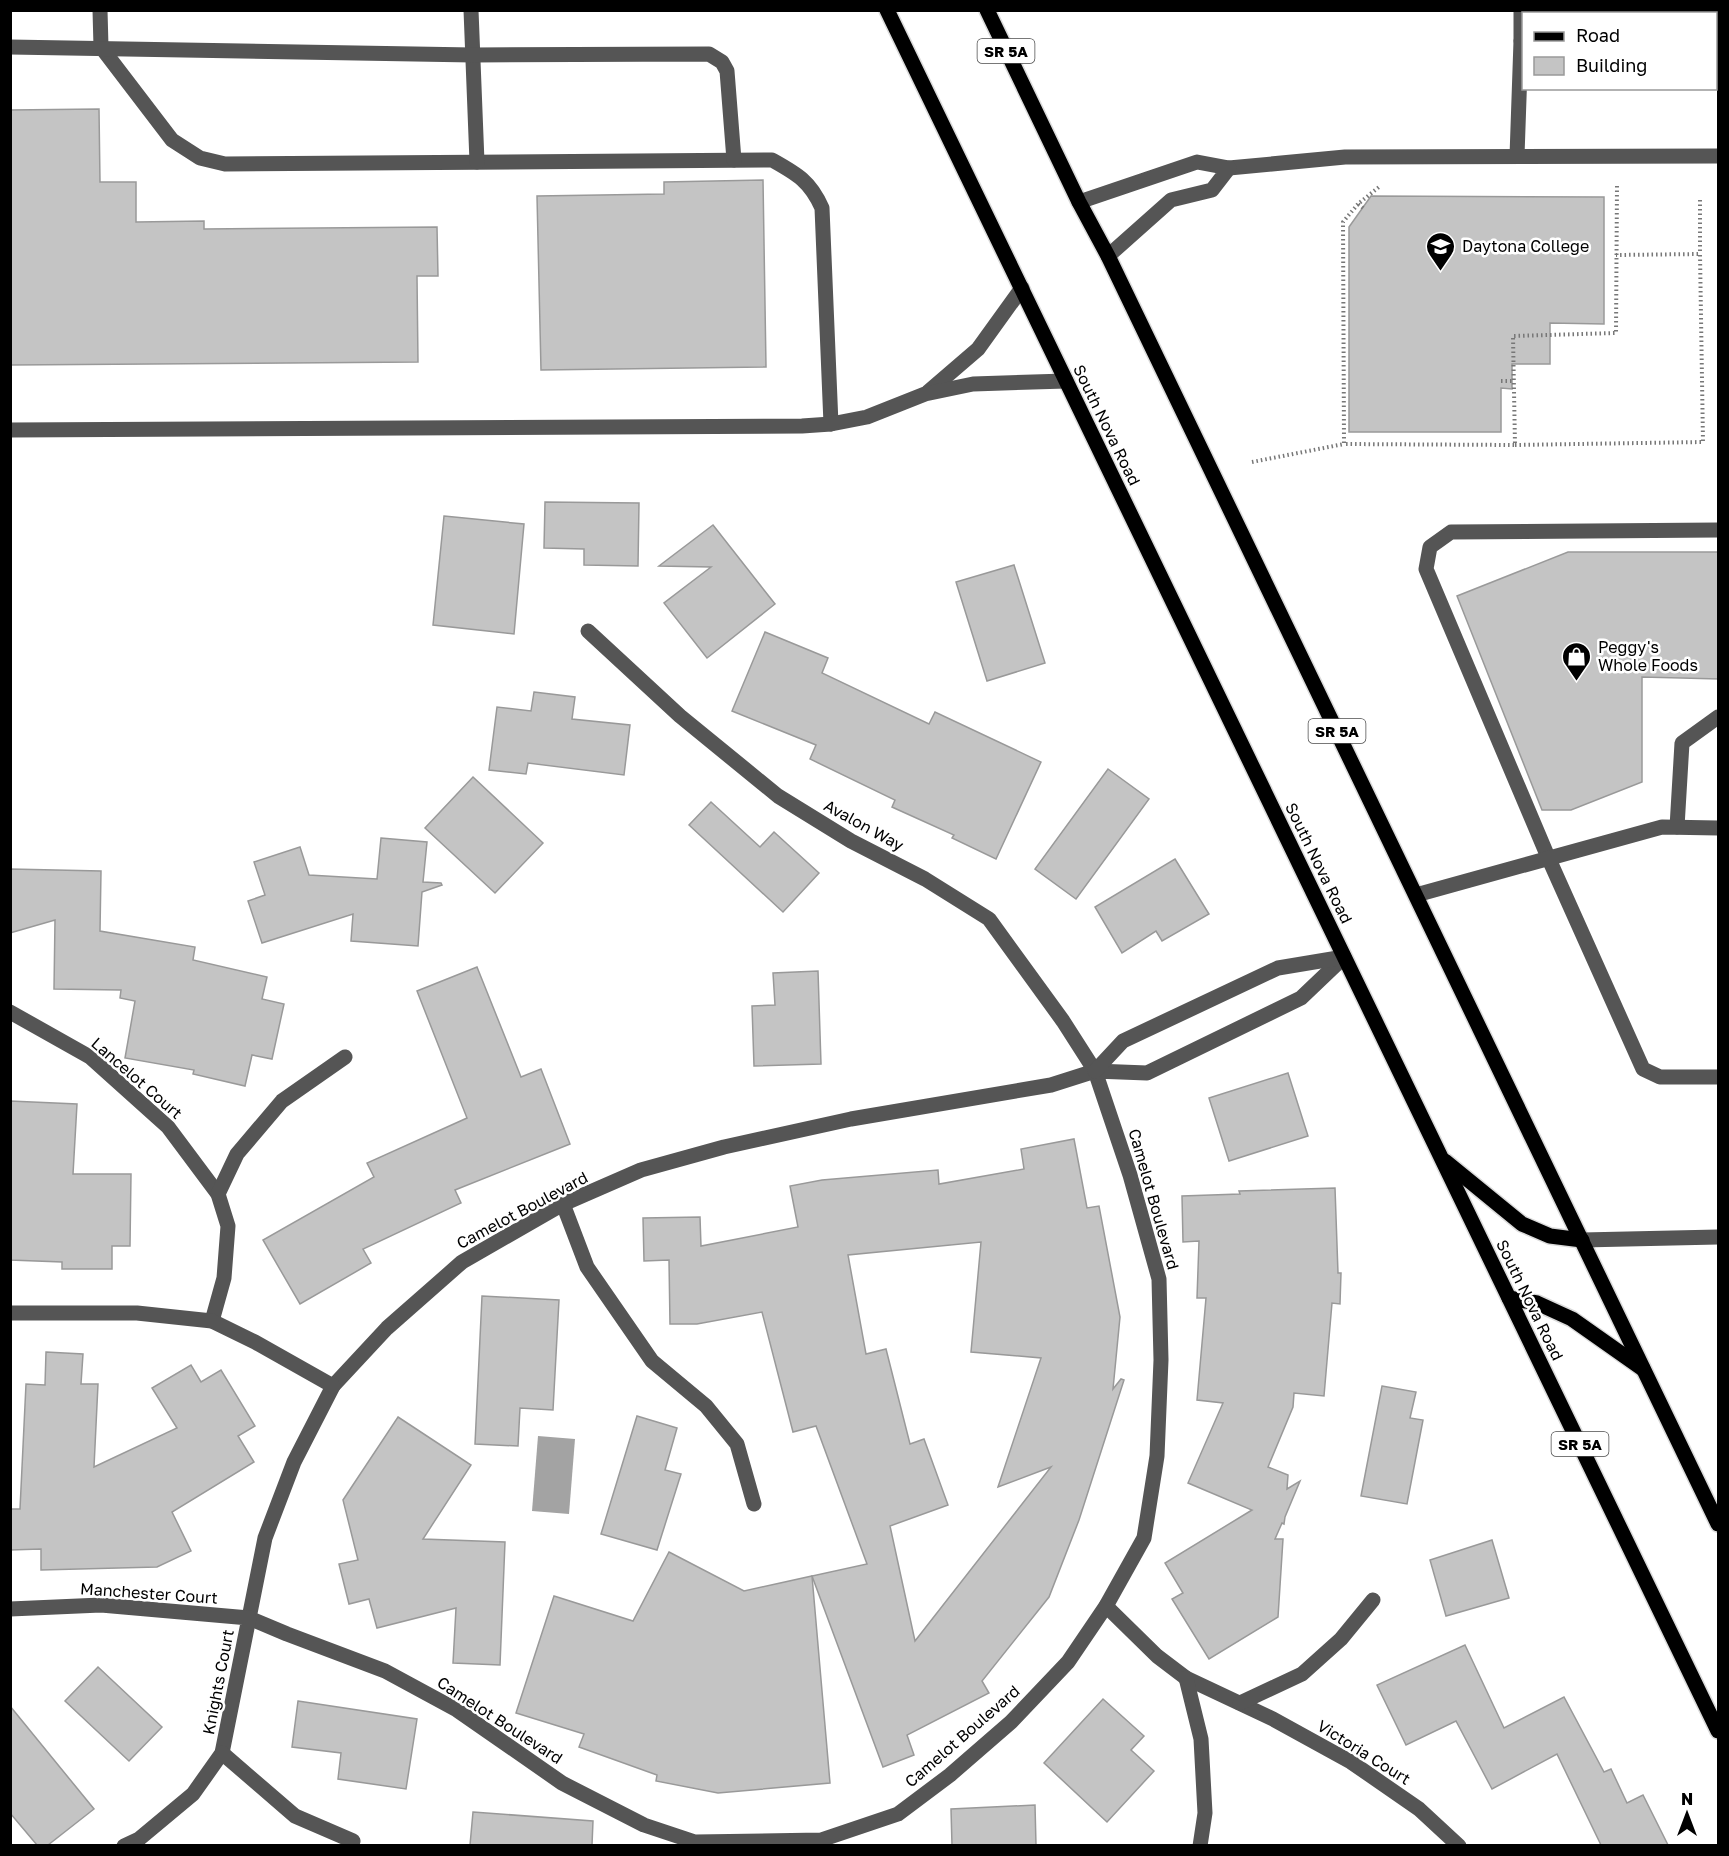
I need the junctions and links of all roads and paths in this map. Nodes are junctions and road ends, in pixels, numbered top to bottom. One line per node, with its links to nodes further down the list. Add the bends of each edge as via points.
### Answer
1 (100, 10): 8 (street)
2 (471, 10): 9 (street)
3 (887, 10): 24 (main road, South Nova Road / SR 5A)
4 (987, 10): 18 (main road, SR 5A)
5 (1521, 10): 6 (street)
6 (1522, 41): 10 (street)
7 (10, 47): 8 (street)
8 (101, 47): 9 (street); 13 (street, via 172,140 200,158 225,164)
9 (473, 56): 12 (street, via 709,54 722,62 727,71); 13 (street)
10 (1517, 156): 11 (street); 14 (street, via 1346,157)
11 (1719, 156)
12 (734, 160): 13 (street); 29 (street, via 772,160 798,174 814,190 822,208)
13 (477, 162)
14 (1229, 168): 18 (street, via 1197,162); 23 (street, via 1212,190 1171,200)
15 (1617, 185): 22 (path)
16 (1391, 187): 19 (path, via 1379,187)
17 (1700, 200): 21 (path)
18 (1079, 202): 23 (main road, SR 5A)
19 (1358, 204): 20 (path); 31 (path, via 1342,222)
20 (1363, 208)
21 (1700, 254): 22 (path); 32 (path, via 1703,442)
22 (1616, 255): 27 (path, via 1616,333 1513,336)
23 (1108, 256): 40 (main road, SR 5A)
24 (1022, 288): 25 (main road, South Nova Road / SR 5A); 28 (street, via 978,349)
25 (1066, 381): 28 (street, via 981,383); 41 (main road, South Nova Road / SR 5A)
26 (1501, 381): 27 (path)
27 (1513, 381): 32 (path)
28 (925, 394): 29 (street, via 867,417)
29 (831, 424): 30 (street)
30 (10, 430)
31 (1344, 444): 32 (path); 33 (path)
32 (1515, 445)
33 (1252, 462)
34 (1719, 530): 39 (street, via 1451,532 1430,547 1426,569)
35 (588, 631): 44 (street, Avalon Way, via 680,716 777,796 989,919)
36 (1719, 717): 37 (street, via 1682,743)
37 (1677, 827): 38 (street); 39 (street, via 1662,827)
38 (1719, 828)
39 (1548, 857): 40 (street); 45 (street, via 1643,1070 1660,1077)
40 (1416, 895): 50 (main road, SR 5A)
41 (1344, 957): 44 (street, Camelot Boulevard, via 1278,968 1123,1041); 44 (street, Camelot Boulevard, via 1301,998 1147,1073); 46 (main road, South Nova Road / SR 5A)
42 (10, 1012): 47 (street, Lancelot Court, via 90,1057 168,1127)
43 (345, 1058): 47 (street, via 282,1101 237,1154)
44 (1095, 1071): 48 (street, Camelot Boulevard, via 1051,1086 851,1119 724,1147 641,1170); 59 (street, Camelot Boulevard, via 1160,1279 1156,1456 1144,1538)
45 (1719, 1077)
46 (1441, 1158): 50 (main road, via 1522,1224 1550,1236); 51 (main road, South Nova Road / SR 5A)
47 (218, 1194): 53 (street, Lancelot Court, via 228,1226 224,1278)
48 (563, 1204): 55 (street, Camelot Boulevard, via 462,1262 387,1328); 56 (street, via 587,1267 652,1361 706,1406 737,1444)
49 (1719, 1237): 50 (street)
50 (1582, 1240): 54 (main road, SR 5A)
51 (1509, 1298): 54 (main road, via 1537,1303 1572,1319); 64 (main road, South Nova Road / SR 5A)
52 (10, 1313): 53 (street, via 137,1313)
53 (212, 1321): 55 (street)
54 (1645, 1371): 57 (main road, SR 5A)
55 (333, 1386): 61 (street, Camelot Boulevard, via 294,1462 265,1538)
56 (754, 1504)
57 (1719, 1524)
58 (1373, 1600): 63 (street, via 1341,1639 1302,1674)
59 (1106, 1606): 61 (street, Camelot Boulevard, via 1068,1662 1011,1722 898,1814 821,1840 746,1843 695,1842 644,1825 562,1783 457,1710 385,1671); 62 (street, Victoria Court, via 1156,1656)
60 (10, 1609): 61 (street, Manchester Court, via 101,1605)
61 (249, 1618): 65 (street, Knights Court)
62 (1186, 1678): 63 (street, Victoria Court); 68 (street, via 1201,1738 1204,1813)
63 (1240, 1702): 69 (street, Victoria Court, via 1351,1762 1419,1809)
64 (1719, 1731)
65 (222, 1753): 66 (street, Knights Court, via 295,1816); 67 (street, Knights Court, via 193,1794 139,1839)
66 (353, 1841)
67 (124, 1845)
68 (1200, 1845)
69 (1459, 1845)

